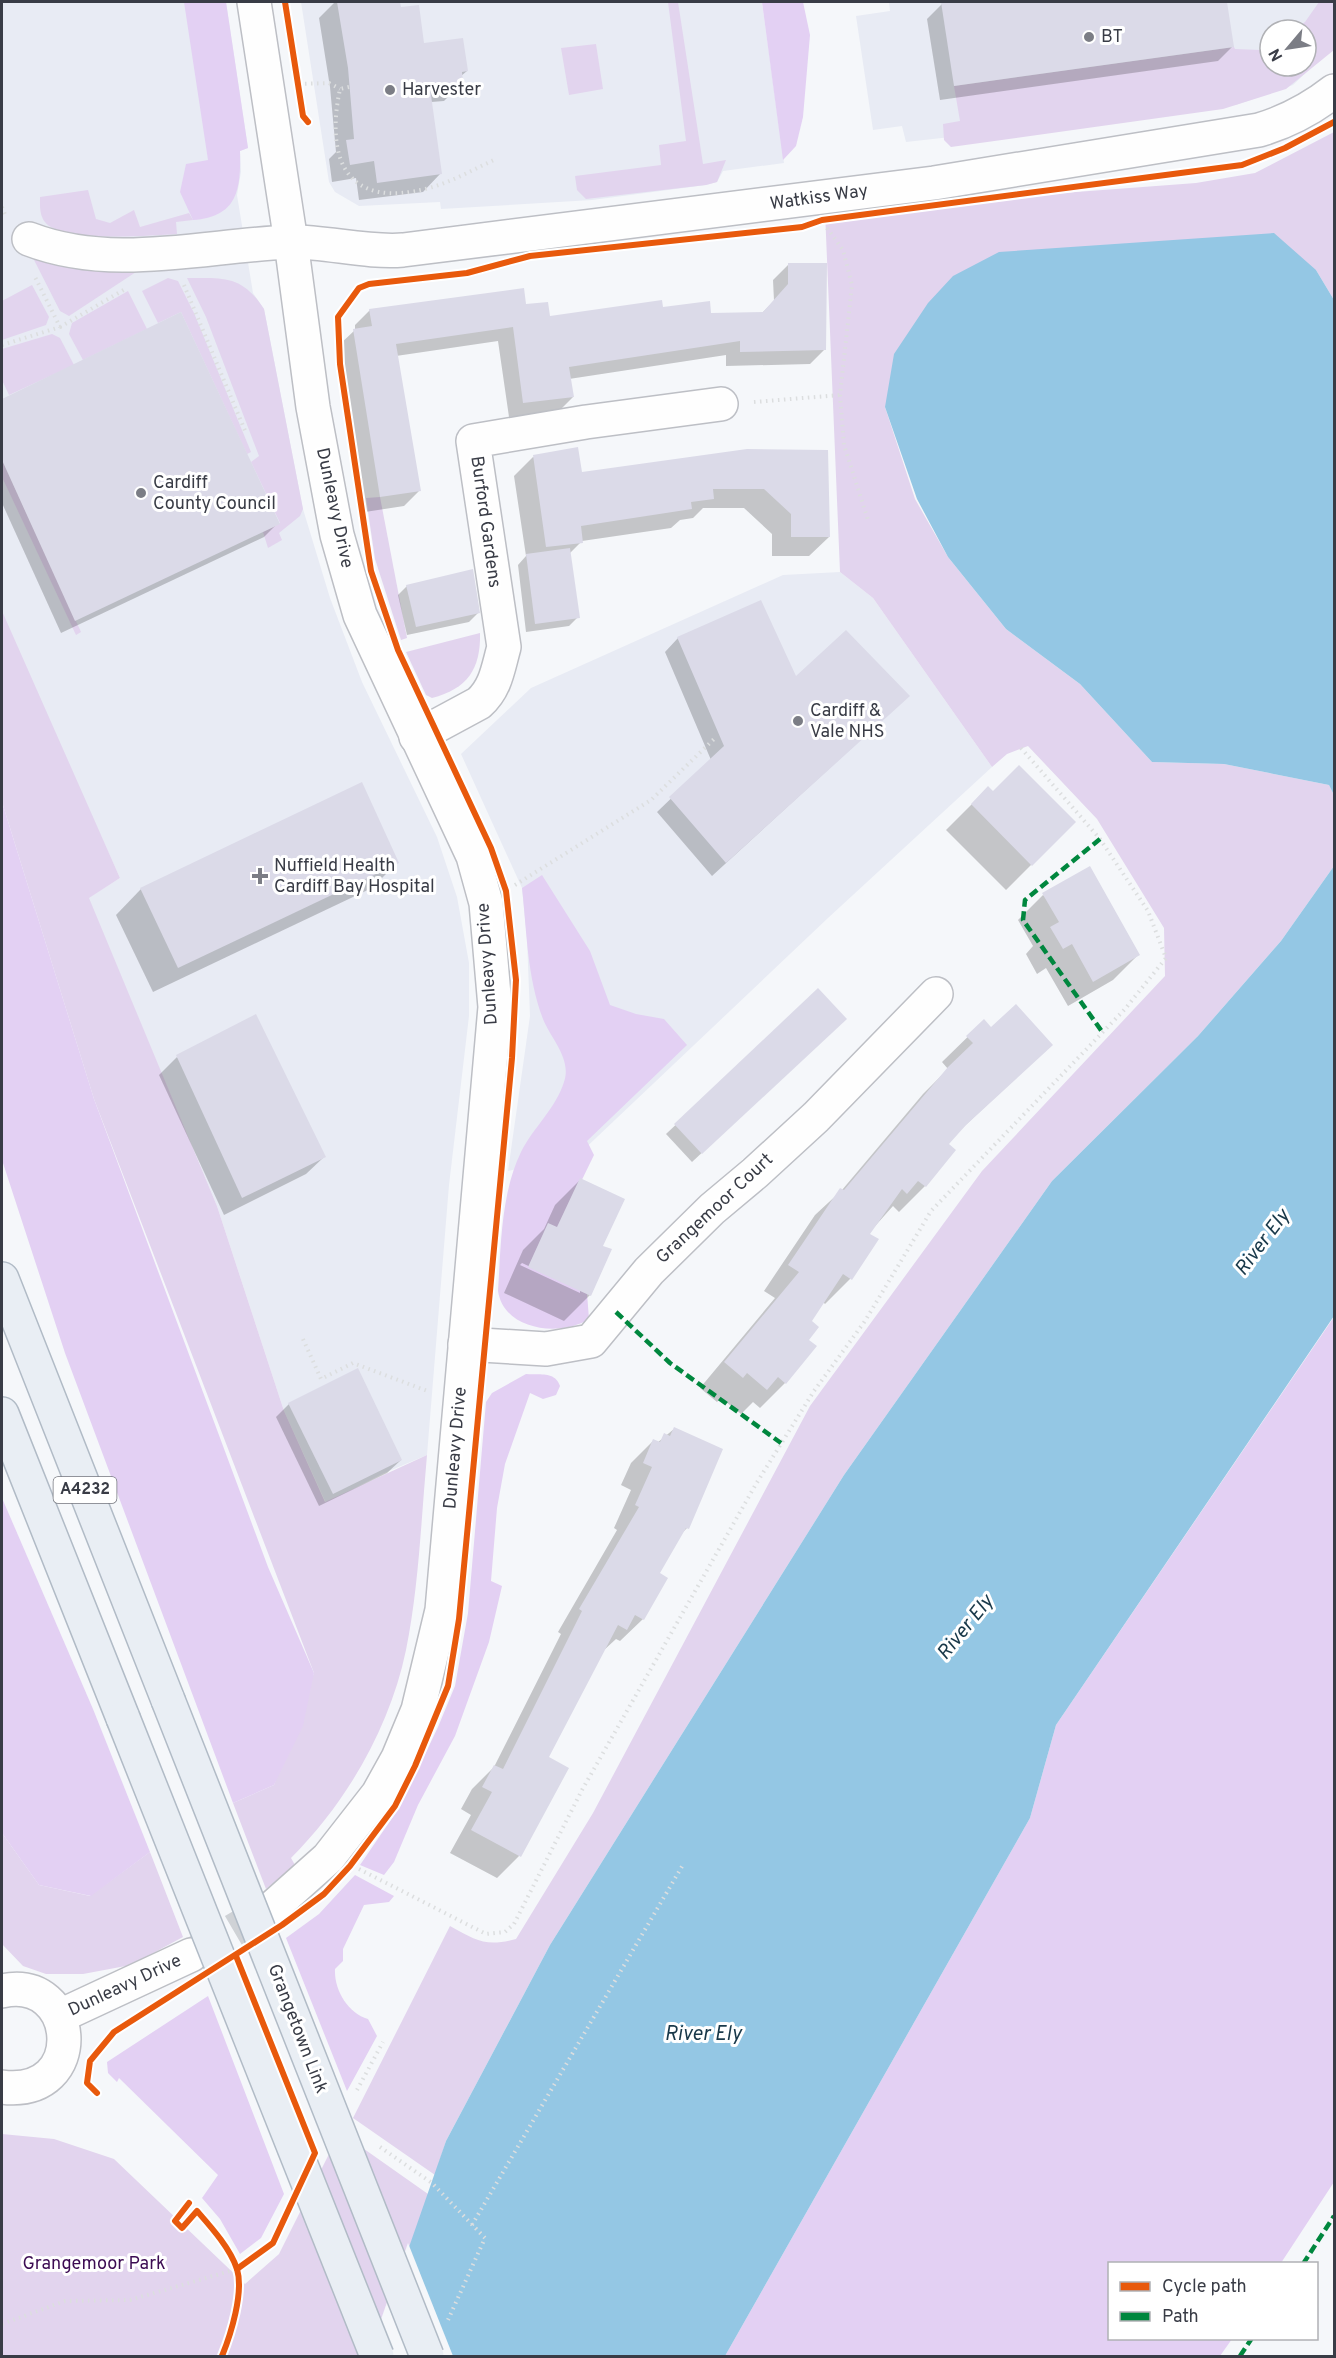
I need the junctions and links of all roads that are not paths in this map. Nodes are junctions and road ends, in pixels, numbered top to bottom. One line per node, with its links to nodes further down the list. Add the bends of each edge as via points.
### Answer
1 (254, 2): 3 (street, Dunleavy Drive)
2 (1335, 91): 3 (street, Watkiss Way, via 1310,110 1259,130 934,183 403,250 375,252)
3 (291, 242): 4 (street, Watkiss Way, via 144,256 52,248); 6 (street, Dunleavy Drive, via 313,408 337,535 360,615)
4 (31, 255)
5 (735, 404): 6 (street, Burford Gardens, via 473,441 504,647 488,695)
6 (416, 737): 9 (street, Dunleavy Drive, via 473,856 486,903 495,1007)
7 (936, 994): 9 (street, Grangemoor Court, via 816,1117 700,1219 649,1271 591,1341 546,1349)
8 (2, 1279): 19 (main road, Grangetown Link / A4232, bridge)
9 (465, 1344): 13 (street, Dunleavy Drive, via 441,1610 418,1710 378,1794 328,1858)
10 (2, 1413): 12 (main road, A4232)
11 (2, 1425): 12 (main road)
12 (17, 1454): 18 (main road, A4232, bridge)
13 (273, 1907)
14 (191, 1955): 16 (street, Dunleavy Drive)
15 (2, 1991): 16 (street, Dunleavy Drive, via 32,1991 48,2001)
16 (60, 2016): 17 (street, Dunleavy Drive, via 64,2048 50,2076 18,2089)
17 (2, 2087)
18 (377, 2356)
19 (427, 2356)

